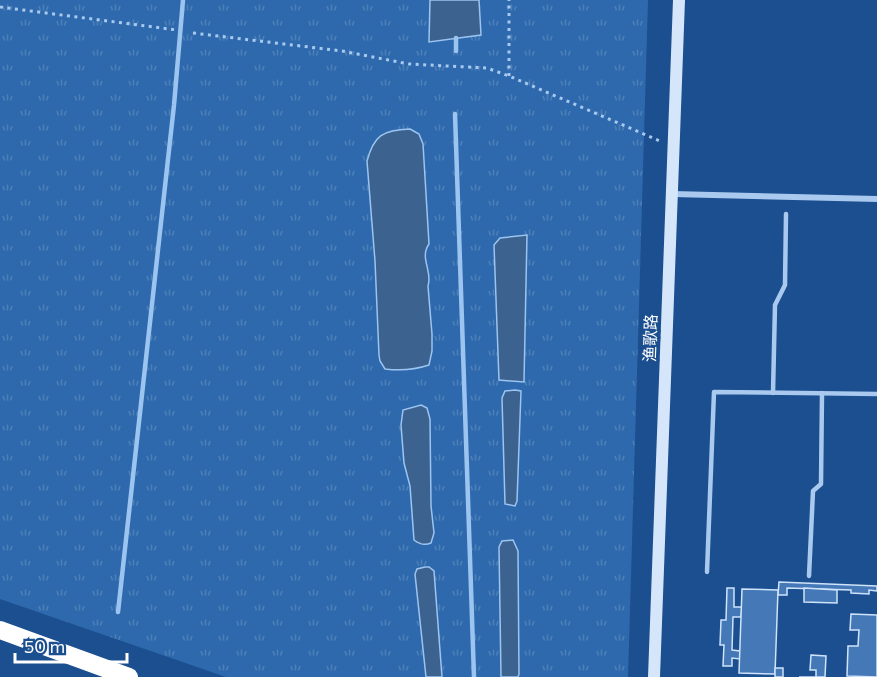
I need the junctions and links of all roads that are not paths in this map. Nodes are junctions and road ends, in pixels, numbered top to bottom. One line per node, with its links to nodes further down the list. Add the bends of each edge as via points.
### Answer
1 (679, 0): 2 (street, 渔歌路)
2 (672, 194): 3 (street); 12 (street, 渔歌路)
3 (877, 199)
4 (786, 214): 5 (lane, via 785,285 775,304)
5 (773, 393): 6 (lane); 8 (lane, via 714,392)
6 (822, 393): 7 (lane); 9 (lane, via 821,484 813,491)
7 (877, 394)
8 (707, 572)
9 (809, 576)
10 (0, 630): 11 (highway)
11 (129, 677)
12 (654, 677)

